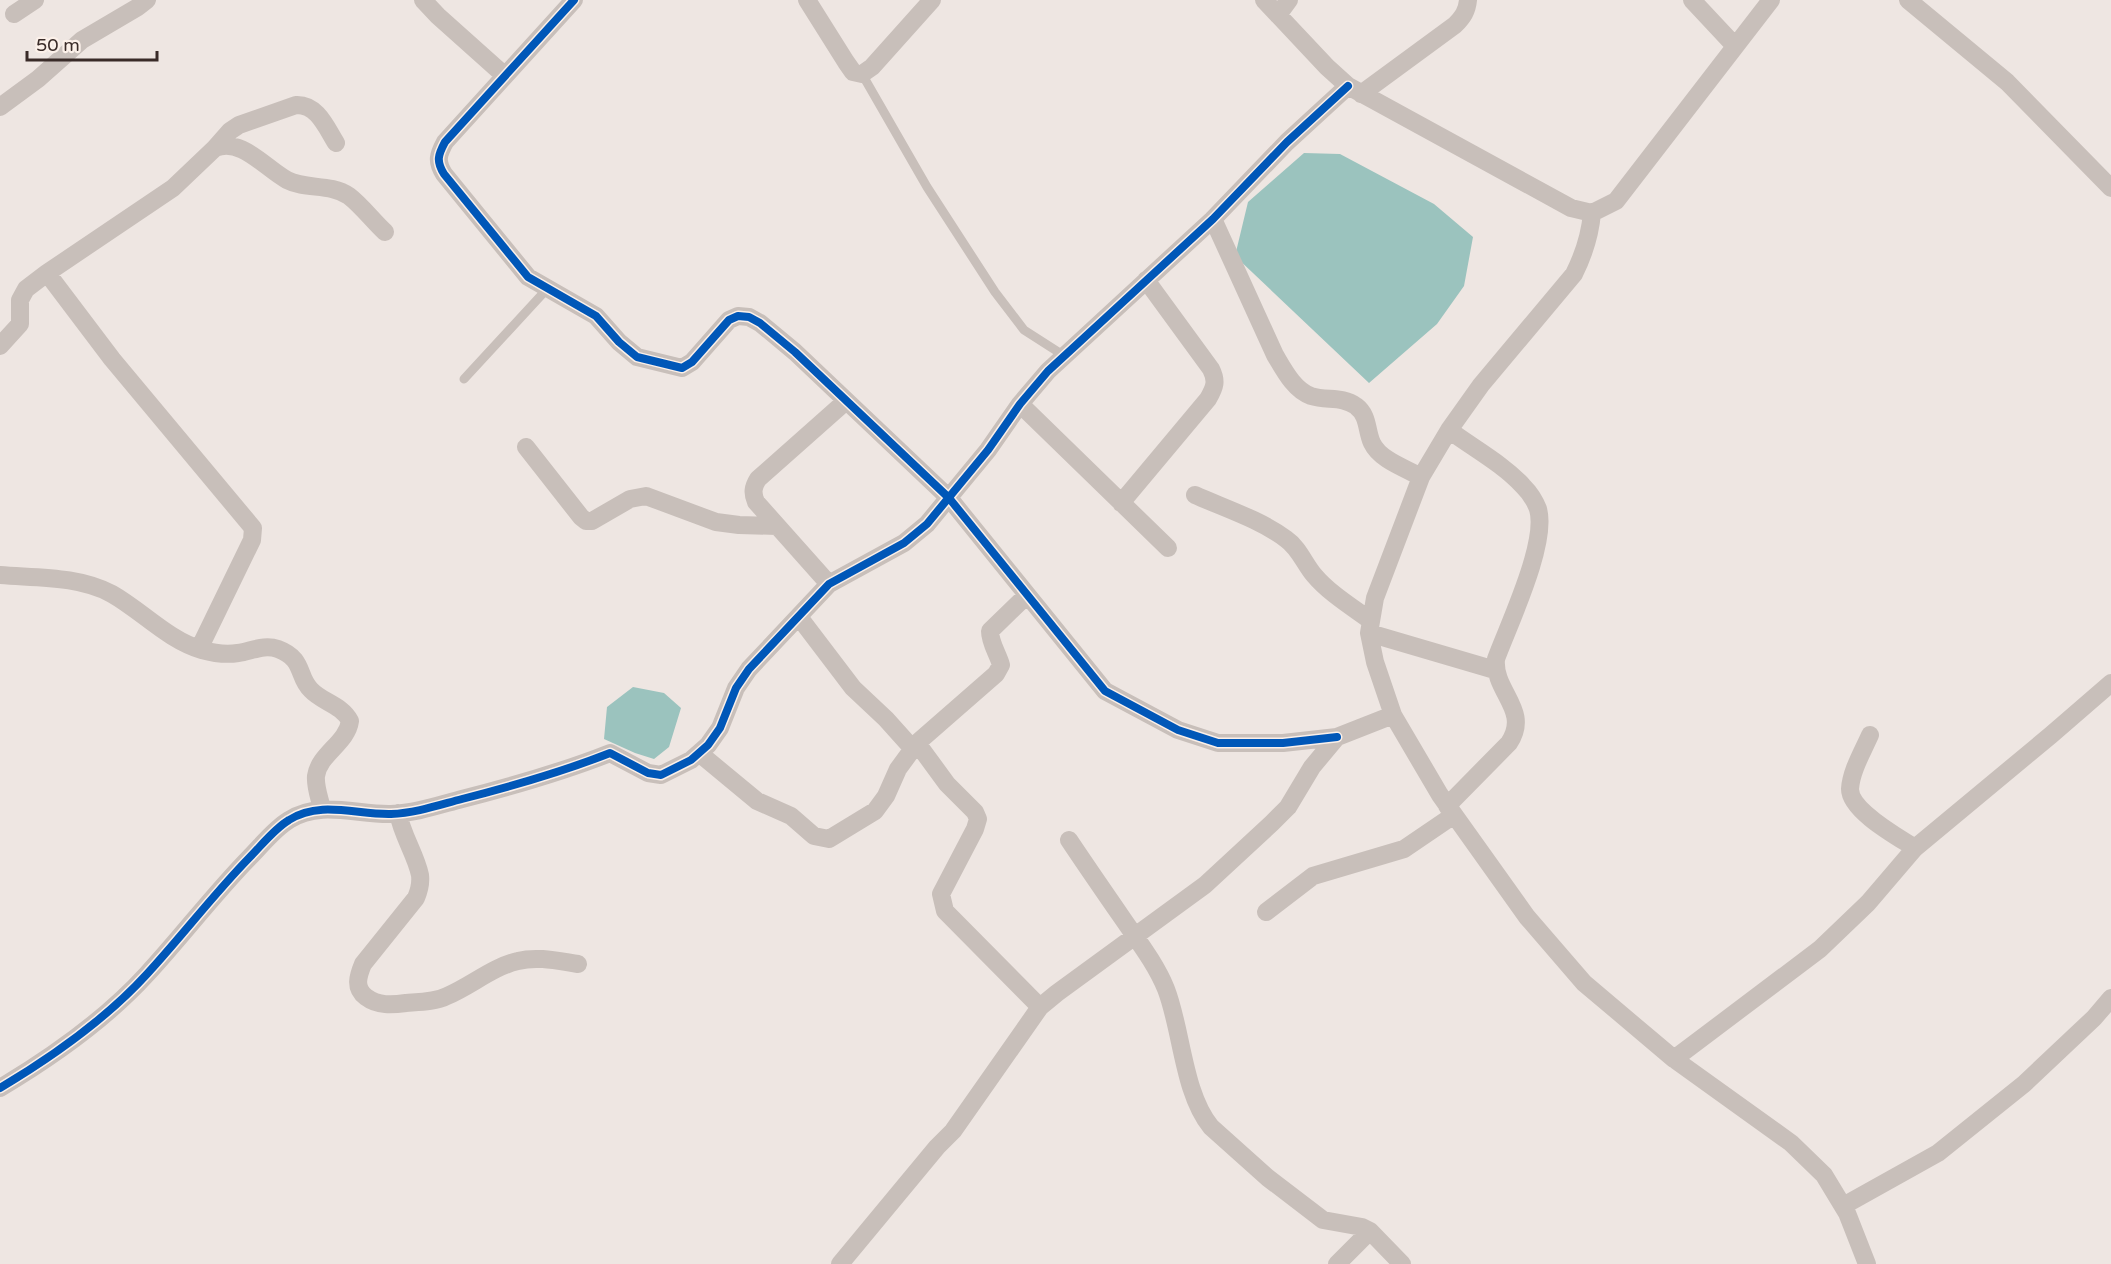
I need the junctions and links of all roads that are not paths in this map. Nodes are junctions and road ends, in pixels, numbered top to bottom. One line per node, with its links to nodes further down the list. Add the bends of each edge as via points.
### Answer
1 (35, 0): 13 (street)
2 (146, 0): 18 (street, via 82,40)
3 (423, 0): 16 (street)
4 (574, 0): 16 (street)
5 (807, 0): 15 (street, via 853,72)
6 (932, 0): 15 (street)
7 (1264, 0): 12 (street)
8 (1468, 0): 17 (street, via 1464,15 1455,25)
9 (1692, 0): 14 (street)
10 (1771, 0): 14 (street)
11 (1908, 0): 21 (street, via 2007,82)
12 (1283, 7): 17 (street, via 1327,67)
13 (14, 14)
14 (1735, 46): 22 (street, via 1616,201)
15 (862, 74): 29 (lane, via 927,187 995,292 1024,330)
16 (504, 75): 27 (street, via 445,142 438,154 438,165 528,277)
17 (1355, 90): 22 (street, via 1571,208); 23 (street, via 1287,142)
18 (0, 107)
19 (336, 143): 20 (street, via 313,109 296,105 239,126)
20 (214, 148): 24 (street, via 233,145 290,182 341,192); 25 (street, via 173,188)
21 (2111, 188)
22 (1592, 213): 33 (street, via 1590,234 1574,274 1481,385)
23 (1213, 219): 26 (street); 35 (street, via 1287,375 1312,396 1337,398 1358,408 1377,450)
24 (385, 232)
25 (47, 273): 28 (street, via 22,294 20,324); 46 (street, via 112,359 253,528 252,540)
26 (1146, 280): 29 (street); 38 (street, via 1216,379 1208,399)
27 (547, 289): 30 (lane); 31 (street, via 596,316 637,357 673,367 682,368 692,362 729,320 749,317 795,352)
28 (0, 346)
29 (1063, 355): 32 (street)
30 (464, 379)
31 (846, 401): 37 (street); 39 (street, via 754,486 756,502)
32 (1020, 404): 37 (street); 38 (street)
33 (1449, 430): 35 (street); 47 (street, via 1524,486 1538,508 1538,537)
34 (526, 447): 39 (street, via 586,521 630,499 646,496 716,522)
35 (1420, 477): 45 (street, via 1375,598)
36 (1195, 495): 45 (street, via 1286,538 1312,573)
37 (949, 498): 42 (street, via 904,543); 43 (street)
38 (1121, 502): 40 (street)
39 (777, 526): 42 (street)
40 (1168, 548)
41 (0, 575): 46 (street, via 93,586)
42 (829, 584): 44 (street)
43 (1027, 595): 51 (street, via 1105,691 1178,730 1218,742 1246,744); 52 (street, via 990,631 999,657 996,674)
44 (799, 617): 52 (street, via 854,688); 53 (street, via 749,669 736,688 720,728)
45 (1370, 627): 47 (street); 49 (street, via 1375,662)
46 (199, 649): 54 (street, via 226,654 262,646 277,648 296,660 309,689 347,714 349,728 318,768)
47 (1495, 670): 55 (street, via 1515,715 1515,734)
48 (2111, 683): 58 (street)
49 (1393, 715): 51 (street); 55 (street)
50 (1870, 735): 58 (street, via 1850,791 1872,819)
51 (1336, 737): 60 (street, via 1288,807 1205,885)
52 (915, 746): 53 (street, via 875,811 829,839 814,836 791,816 757,801); 63 (street, via 978,819 941,894 945,911)
53 (699, 753): 56 (street, via 661,775 648,773 610,753 525,783 414,812)
54 (322, 809): 56 (street); 65 (street, via 306,811 288,820 223,885 146,976 99,1019)
55 (1451, 810): 59 (street, via 1404,849 1313,876); 64 (street, via 1527,917 1584,982)
56 (401, 826): 61 (street, via 420,875 420,886 416,898 363,964 357,985 362,994 374,1003 438,1000 504,966 531,958)
57 (1069, 840): 60 (street)
58 (1915, 848): 64 (street, via 1868,903 1820,949)
59 (1266, 912)
60 (1136, 937): 63 (street); 67 (street, via 1167,991 1201,1111 1211,1127 1323,1220)
61 (578, 964)
62 (2111, 998): 66 (street, via 2024,1084 1938,1153)
63 (1040, 1007): 68 (street, via 953,1131)
64 (1674, 1059): 66 (street, via 1791,1143 1824,1175)
65 (0, 1088)
66 (1843, 1206): 71 (street)
67 (1370, 1231): 69 (street); 70 (street)
68 (840, 1264)
69 (1337, 1264)
70 (1402, 1264)
71 (1867, 1264)

